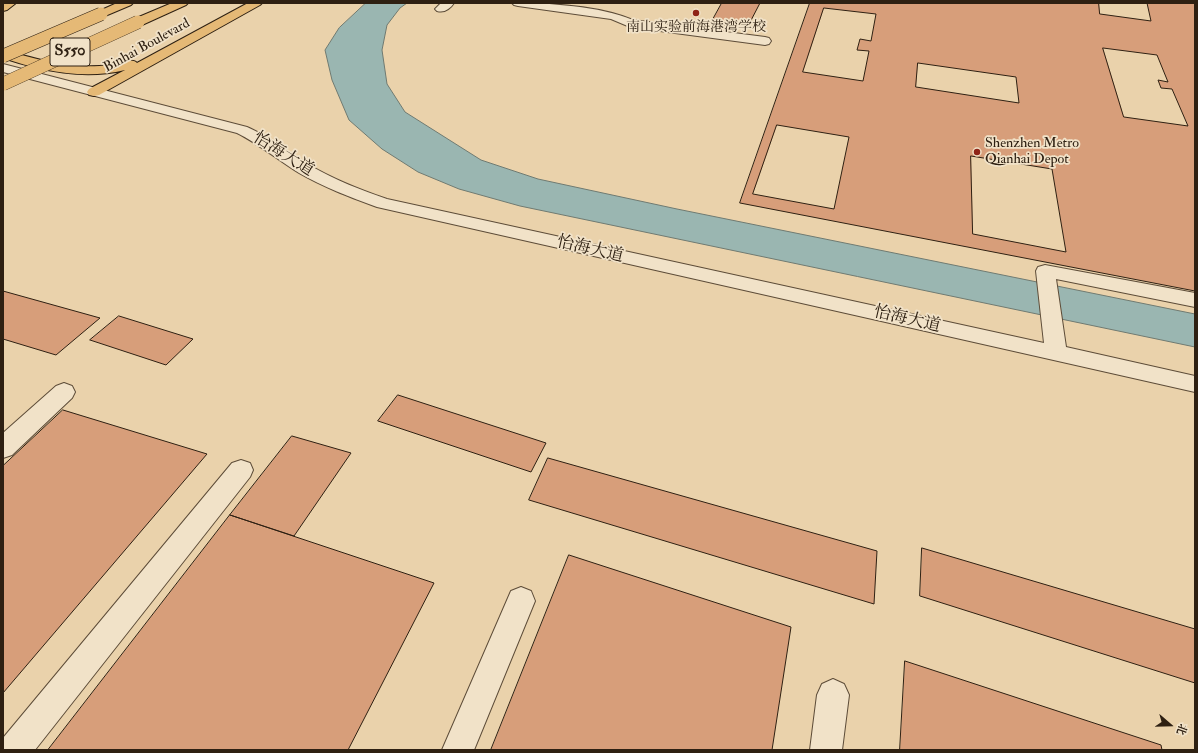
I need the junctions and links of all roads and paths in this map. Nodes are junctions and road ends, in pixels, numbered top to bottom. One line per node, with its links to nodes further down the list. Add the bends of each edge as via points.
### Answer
1 (10, 3): 6 (main road)
2 (127, 3): 9 (main road, S550, bridge)
3 (181, 3): 11 (main road, Binhai Boulevard / S550, bridge)
4 (256, 3): 8 (main road, Binhai Boulevard)
5 (518, 3): 7 (street, via 617,12 630,23)
6 (3, 8)
7 (765, 42)
8 (178, 45): 9 (main road, via 126,66 88,72); 12 (main road, Binhai Boulevard)
9 (3, 55)
10 (3, 68): 12 (street, 怡海大道)
11 (3, 84)
12 (94, 92): 14 (street, 怡海大道, via 242,130 259,137 323,180 383,203)
13 (1195, 300): 14 (street, via 1045,271)
14 (1056, 354): 15 (street, 怡海大道)
15 (1195, 384)
16 (64, 392): 17 (street)
17 (3, 448)
18 (241, 470): 21 (street)
19 (521, 601): 22 (street)
20 (832, 695): 23 (street)
21 (14, 750)
22 (458, 750)
23 (826, 750)

